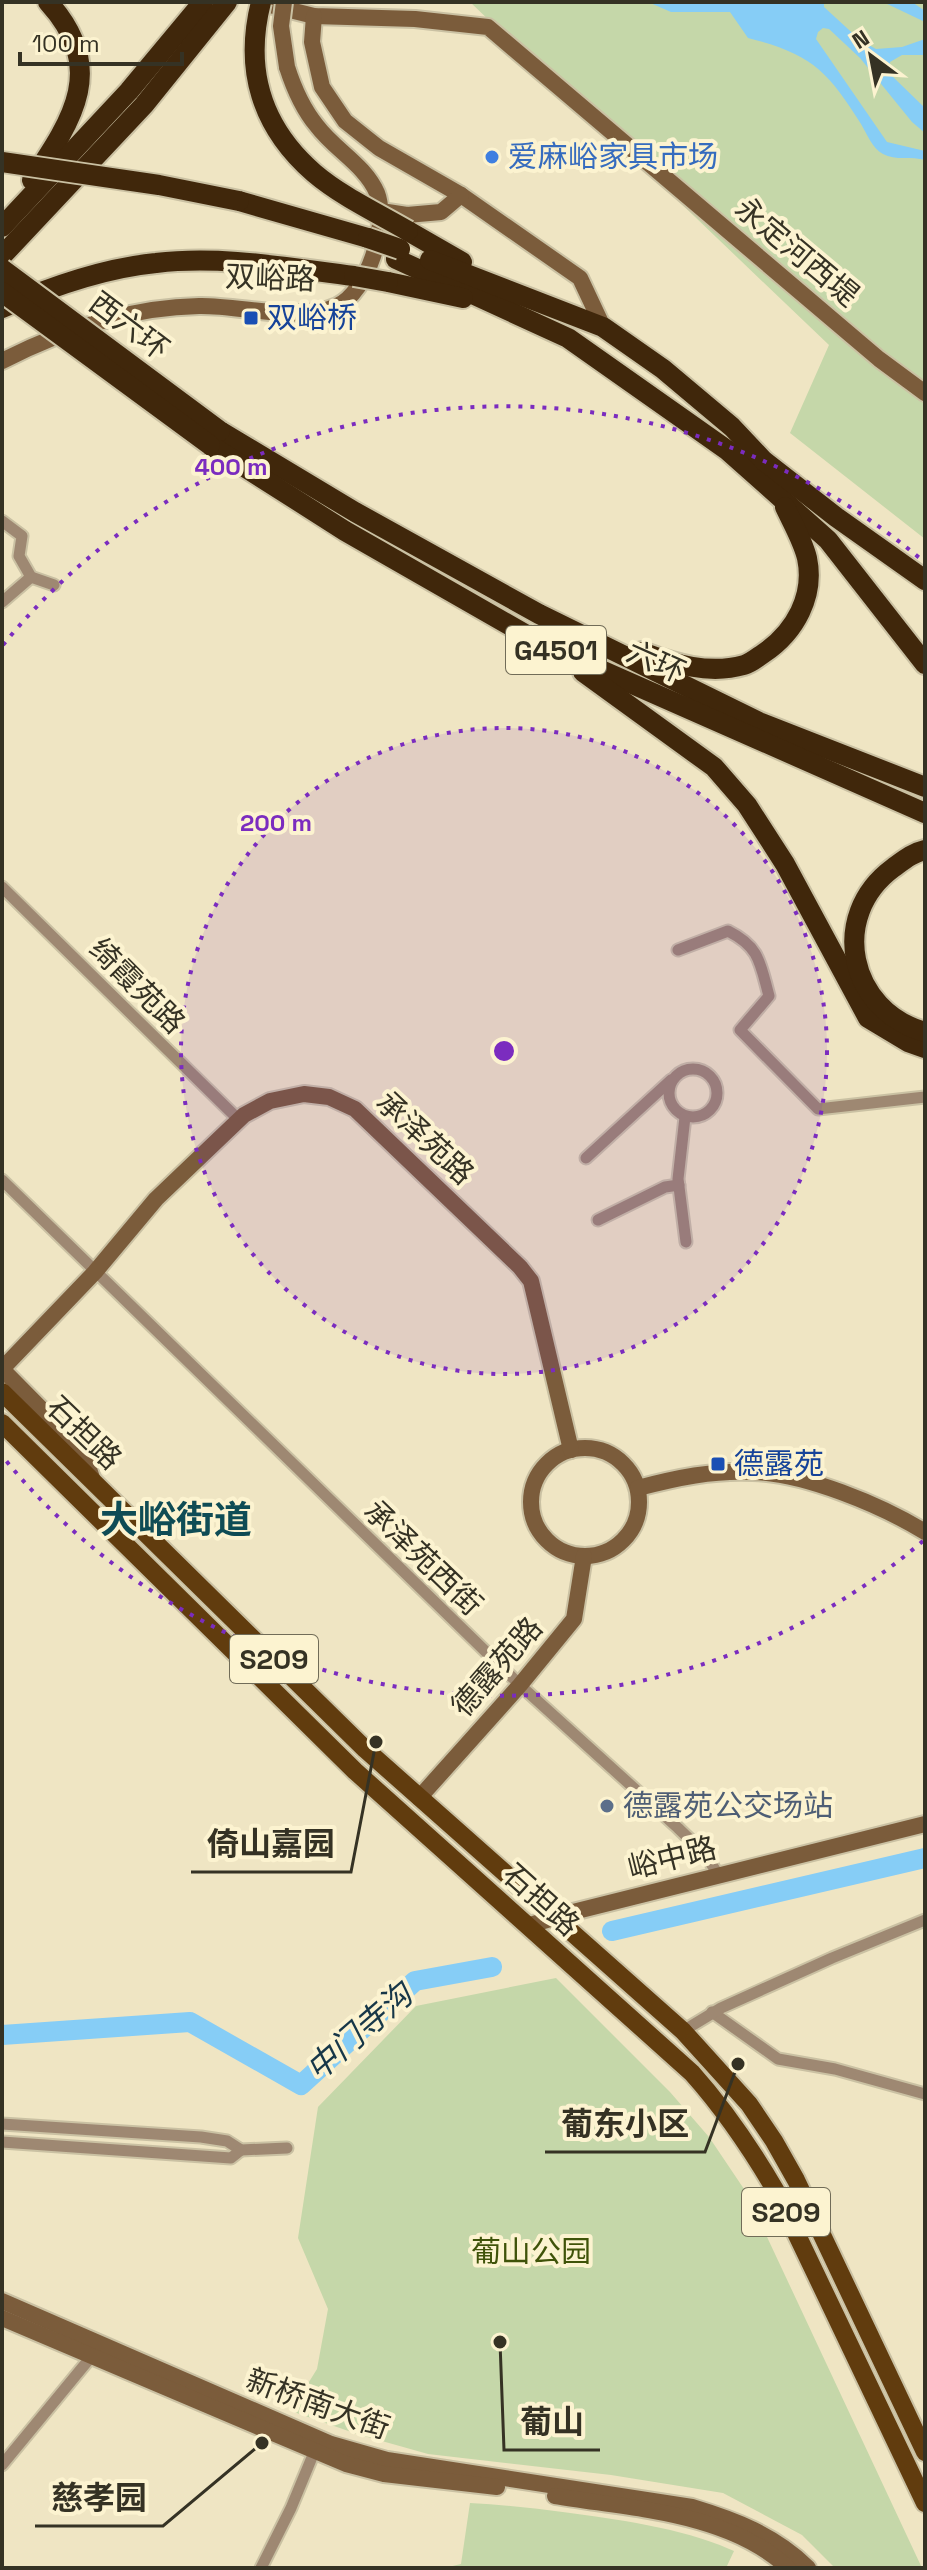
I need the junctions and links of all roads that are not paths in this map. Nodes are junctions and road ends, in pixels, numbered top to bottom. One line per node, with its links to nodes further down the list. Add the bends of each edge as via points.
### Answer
1 (48, 2): 13 (highway, via 66,22 78,49 81,79 61,137)
2 (203, 2): 7 (highway)
3 (227, 2): 7 (highway)
4 (260, 2): 6 (street); 14 (highway, bridge, via 253,64 272,123 315,174)
5 (284, 2): 12 (street, bridge, via 281,26 296,97 317,127 366,174)
6 (314, 16): 10 (street, via 312,42 322,87 345,121 379,148); 22 (street, 永定河西堤, via 488,27)
7 (137, 98): 13 (highway); 15 (highway)
8 (2, 162): 11 (highway, bridge, via 159,185)
9 (2, 175): 11 (highway)
10 (461, 195): 12 (street, via 441,212); 20 (street, via 580,278)
11 (238, 206): 14 (highway, via 366,243)
12 (381, 211): 21 (street, 双峪路, via 370,267 355,292 333,308 309,313 200,306 153,310 101,320)
13 (2, 226)
14 (401, 246): 18 (highway); 18 (highway)
15 (2, 256)
16 (2, 269): 23 (highway, 西六环 / G4501, bridge)
17 (2, 292): 23 (highway, 西六环 / G4501, bridge)
18 (507, 299): 19 (highway, bridge, via 249,263 156,263 66,283); 20 (highway); 25 (highway, via 727,450)
19 (2, 308)
20 (603, 327): 24 (highway, via 663,369)
21 (2, 361)
22 (925, 393)
23 (215, 438): 31 (highway, 六环 / G4501); 32 (highway, 六环 / G4501, via 345,531)
24 (764, 461): 28 (highway); 33 (highway, via 888,595)
25 (782, 499): 31 (highway, via 807,558 807,592 782,641 746,665 709,669 675,664); 34 (highway, via 828,540)
26 (2, 521): 27 (street, via 22,536 19,556)
27 (31, 577): 29 (street); 30 (street)
28 (925, 580)
29 (54, 585)
30 (2, 602)
31 (539, 614): 35 (highway, 六环 / G4501, via 759,722)
32 (544, 645): 36 (highway, 六环 / G4501); 41 (highway, via 714,767 747,805 785,864 868,1018)
33 (925, 645)
34 (925, 664)
35 (925, 787)
36 (925, 813)
37 (925, 850): 40 (highway, via 882,876 859,912 852,945 863,982 878,1005 905,1026)
38 (2, 887): 45 (street, 绮霞苑路)
39 (678, 950): 43 (street, via 728,931 746,940 759,960 769,996 740,1030 818,1109)
40 (925, 1032)
41 (925, 1048)
42 (675, 1077): 44 (street, via 670,1099); 44 (street, via 689,1069 704,1071 718,1090 709,1112); 46 (street)
43 (925, 1097)
44 (685, 1117): 48 (street)
45 (239, 1120): 51 (street, 承泽苑路, via 156,1199); 55 (street, 承泽苑路, via 270,1101 304,1094 329,1097 355,1109 520,1267 531,1281)
46 (586, 1158)
47 (2, 1180): 51 (street, 承泽苑西街)
48 (679, 1185): 49 (street); 50 (street)
49 (598, 1220)
50 (686, 1242)
51 (95, 1272): 52 (street, 承泽苑路); 60 (street, 承泽苑西街)
52 (2, 1369): 56 (street, via 83,1451)
53 (2, 1392): 56 (main road, 石担路 / S209)
54 (2, 1423): 66 (main road, 石担路 / S209, via 355,1771)
55 (571, 1450): 57 (street, via 605,1451 620,1460); 59 (street, via 541,1471 531,1506 546,1540 561,1551)
56 (93, 1481): 61 (main road, 石担路 / S209)
57 (638, 1488): 58 (street, via 683,1476 760,1472 865,1502); 59 (street, via 636,1523 626,1538 613,1549)
58 (925, 1532)
59 (584, 1556): 60 (street, 德露苑路, via 574,1619)
60 (520, 1685): 61 (street, 德露苑路); 63 (street, 承泽苑西街, via 705,1854)
61 (419, 1798): 64 (main road, 石担路 / S209)
62 (925, 1824): 63 (street, 峪中路)
63 (719, 1876): 64 (street, 峪中路)
64 (554, 1917): 66 (street, 峪中路); 68 (main road, 石担路 / S209)
65 (925, 1920): 67 (street)
66 (527, 1926): 80 (main road, 石担路 / S209, via 692,2073 749,2145)
67 (712, 2012): 68 (street); 69 (street, via 778,2059)
68 (683, 2031): 78 (main road, 石担路 / S209, via 749,2104 774,2141)
69 (925, 2094)
70 (2, 2124): 73 (street, via 201,2137 227,2141)
71 (2, 2142): 73 (street, via 231,2158)
72 (287, 2148): 73 (street)
73 (241, 2150)
74 (2, 2301): 83 (street, 新桥南大街, via 331,2444 387,2460 692,2507 769,2537)
75 (2, 2318): 76 (street, 新桥南大街)
76 (91, 2357): 77 (street, 新桥南大街); 79 (street)
77 (315, 2450): 81 (street); 82 (street, 新桥南大街, via 384,2474 513,2488 690,2519 732,2534)
78 (925, 2452)
79 (2, 2465)
80 (925, 2503)
81 (261, 2568)
82 (788, 2568)
83 (808, 2568)

